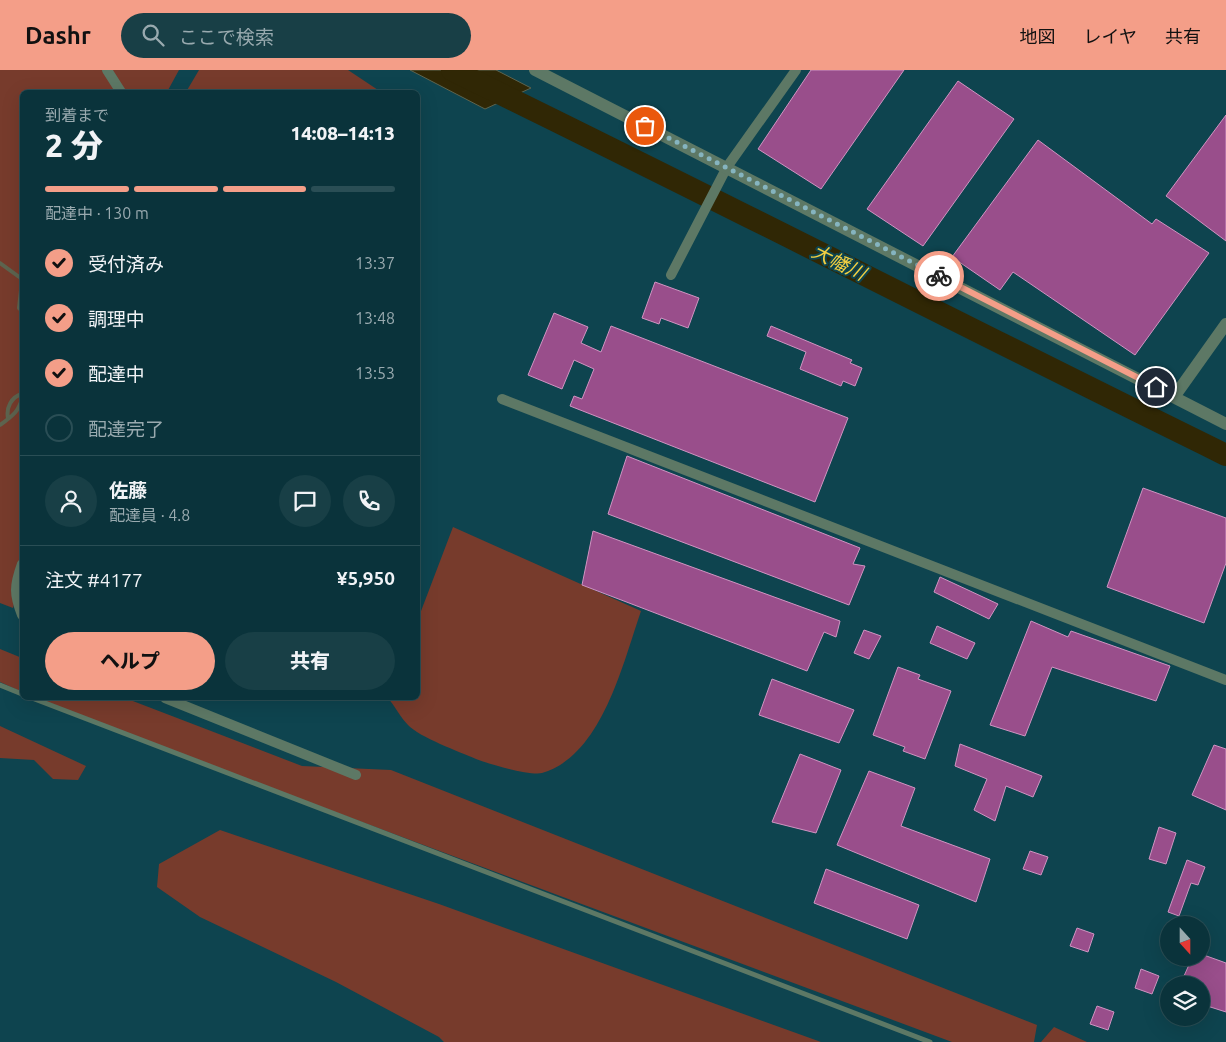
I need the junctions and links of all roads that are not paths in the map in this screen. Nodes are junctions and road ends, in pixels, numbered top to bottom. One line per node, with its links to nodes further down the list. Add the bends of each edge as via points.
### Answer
1 (107, 70): 4 (street)
2 (535, 70): 5 (street)
3 (796, 70): 5 (street)
4 (120, 90)
5 (727, 167): 6 (street); 8 (street)
6 (671, 275)
7 (1226, 324): 8 (street)
8 (1174, 396): 10 (street)
9 (502, 399): 13 (street)
10 (1226, 424)
11 (20, 570): 12 (street, via 15,595)
12 (20, 609)
13 (1226, 680)
14 (0, 685): 15 (lane)
15 (20, 693)
16 (37, 700): 19 (lane)
17 (170, 700): 18 (street)
18 (356, 775)
19 (930, 1042)

